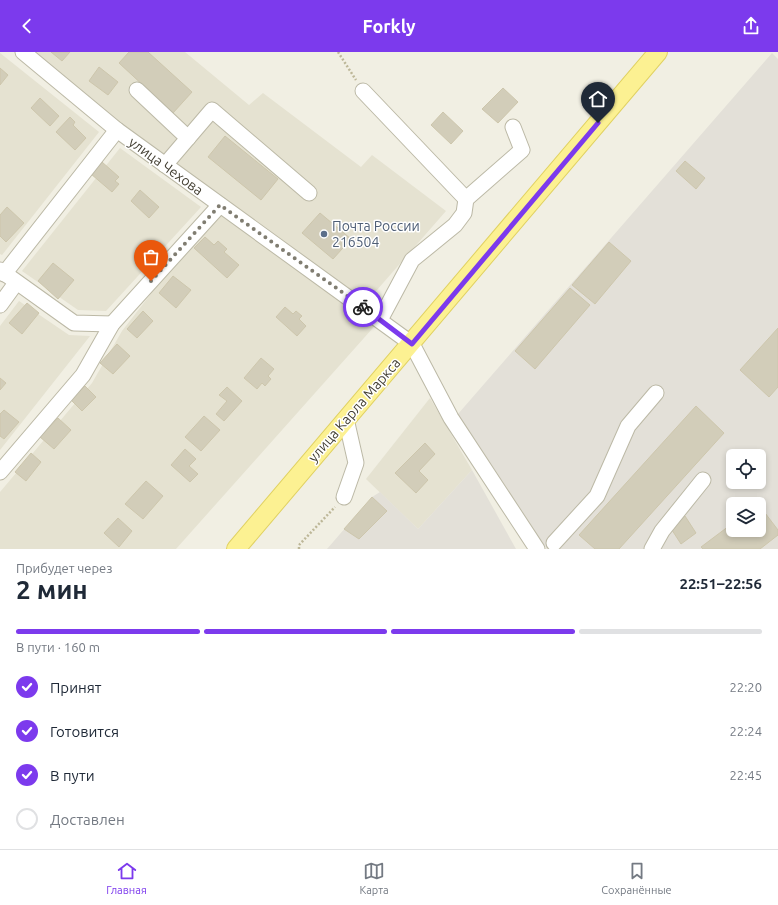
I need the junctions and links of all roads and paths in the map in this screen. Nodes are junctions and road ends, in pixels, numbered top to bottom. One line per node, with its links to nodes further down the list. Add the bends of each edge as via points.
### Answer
1 (22, 52): 7 (street, улица Чехова)
2 (338, 52): 5 (path)
3 (658, 52): 18 (main road, улица Карла Маркса)
4 (137, 90): 8 (street)
5 (363, 91): 11 (street)
6 (513, 127): 11 (street, via 522,150)
7 (117, 130): 9 (street, улица Чехова); 13 (street)
8 (188, 138): 9 (street); 10 (street, via 212,110)
9 (164, 165): 12 (street, улица Чехова)
10 (309, 193)
11 (466, 200): 16 (street, via 464,213 455,225 412,260)
12 (220, 205): 16 (street, улица Чехова); 17 (street)
13 (2, 272): 14 (street)
14 (16, 283): 15 (street); 17 (street, via 74,323)
15 (0, 305)
16 (380, 320): 18 (street, улица Чехова)
17 (112, 324): 21 (street, via 82,374)
18 (412, 344): 20 (main road, улица Карла Маркса); 24 (street, via 451,418)
19 (656, 393): 25 (street, via 628,426 597,496)
20 (346, 419): 23 (street, via 356,463); 26 (main road, улица Карла Маркса)
21 (0, 472)
22 (703, 480): 29 (street, via 662,531)
23 (344, 497): 27 (path, via 299,545)
24 (526, 534): 25 (street, via 544,537); 28 (street)
25 (558, 546)
26 (236, 549)
27 (299, 549)
28 (537, 549)
29 (652, 549)

